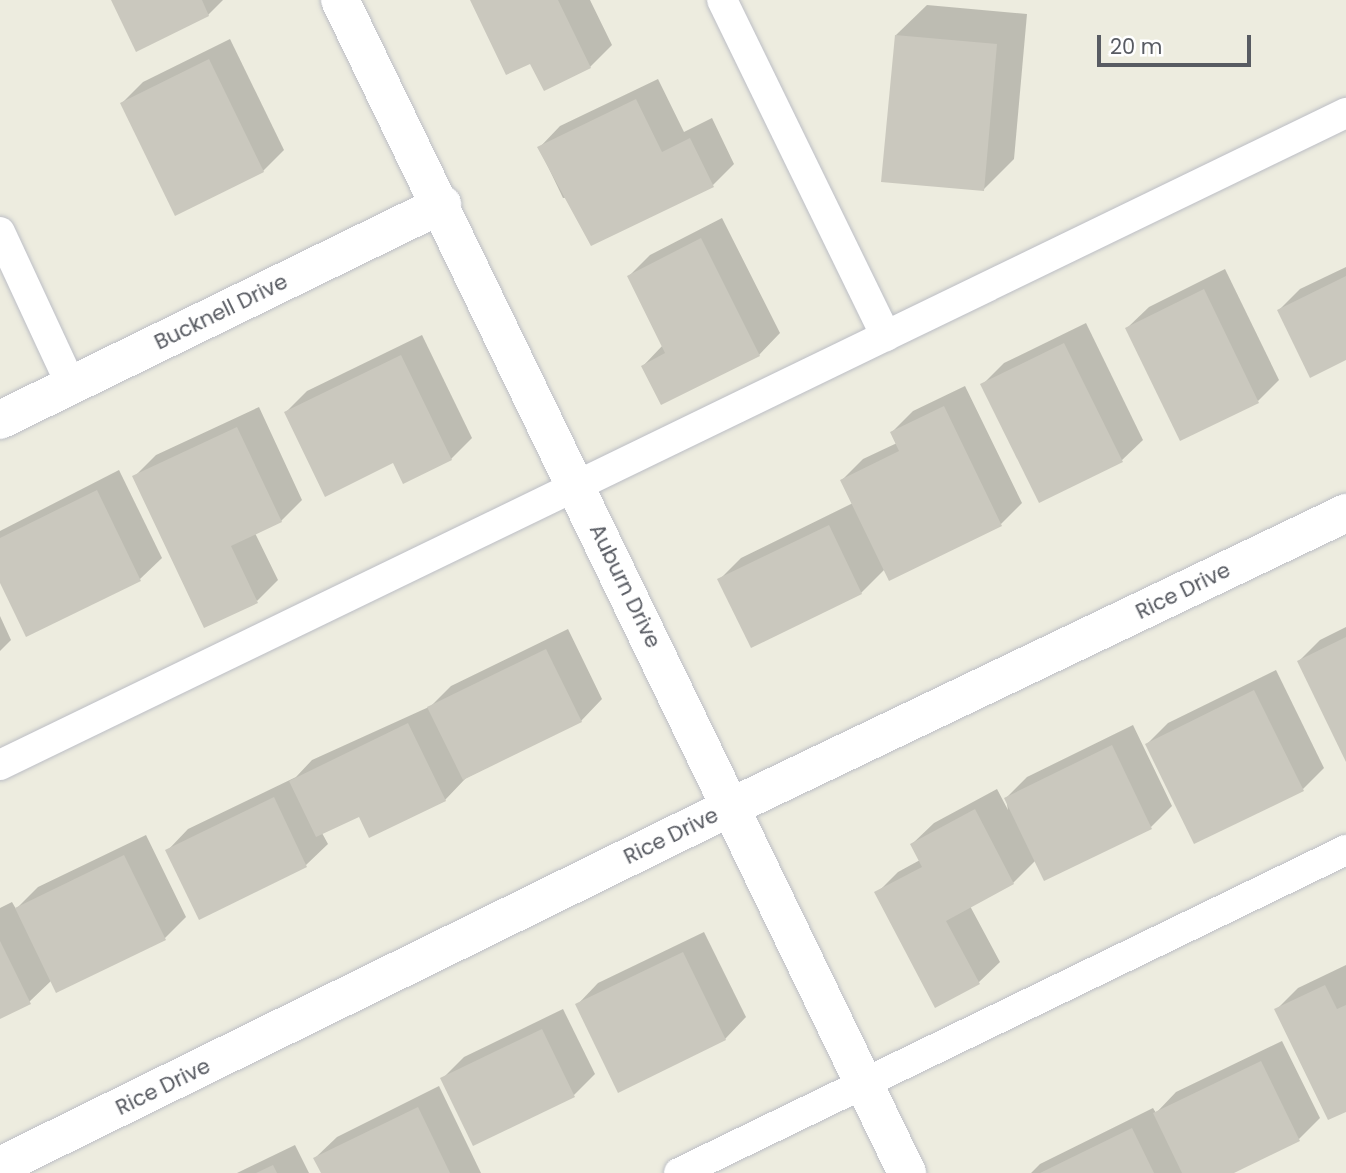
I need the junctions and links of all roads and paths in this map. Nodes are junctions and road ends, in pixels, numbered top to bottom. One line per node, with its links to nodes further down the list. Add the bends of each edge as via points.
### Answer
1 (340, 0): 4 (street, Auburn Drive)
2 (722, 0): 6 (lane)
3 (1346, 113): 6 (lane)
4 (442, 204): 7 (street, Bucknell Drive); 9 (street, Auburn Drive)
5 (0, 232): 7 (lane)
6 (886, 335): 9 (lane)
7 (71, 385): 8 (street, Bucknell Drive)
8 (0, 419)
9 (577, 485): 11 (lane); 12 (street, Auburn Drive)
10 (1346, 513): 12 (street, Rice Drive)
11 (0, 765)
12 (731, 807): 14 (street, Auburn Drive); 15 (street, Rice Drive)
13 (1346, 850): 14 (lane)
14 (864, 1084): 16 (lane); 17 (street, Auburn Drive)
15 (0, 1166)
16 (680, 1173)
17 (906, 1173)

